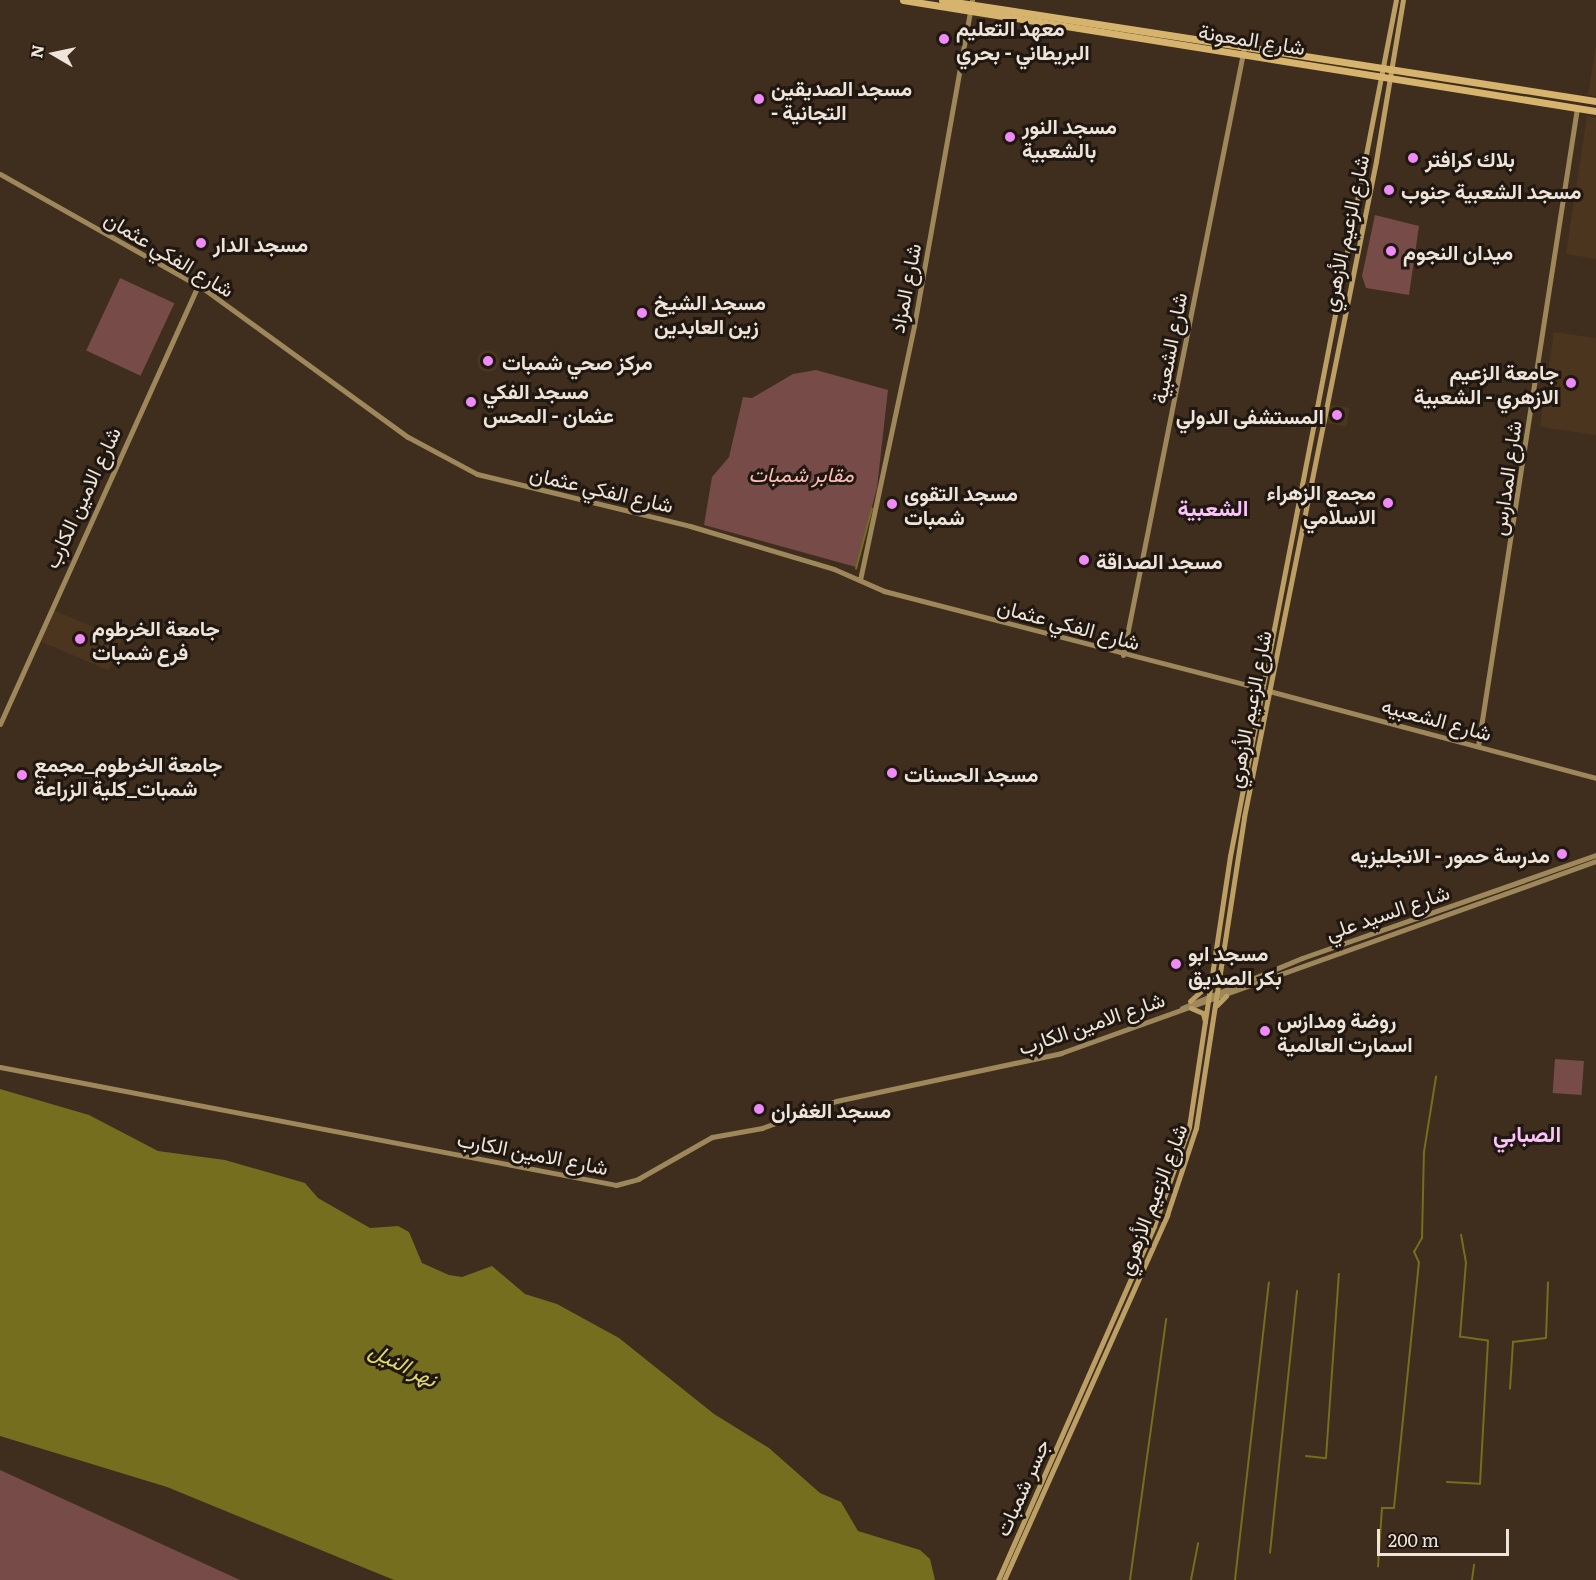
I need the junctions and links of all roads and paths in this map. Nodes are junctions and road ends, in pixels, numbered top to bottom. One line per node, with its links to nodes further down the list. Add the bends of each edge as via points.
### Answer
1 (903, 0): 5 (highway, شارع المعونة)
2 (942, 0): 5 (highway, شارع المعونة)
3 (1396, 0): 7 (main road, شارع الزعيم الأزهري)
4 (1402, 0): 7 (main road, شارع الزعيم الأزهري)
5 (972, 5): 6 (highway, شارع المعونة); 13 (street, شارع المزاد, via 910,346)
6 (1243, 50): 7 (highway, شارع المعونة); 14 (street, شارع الشعبية)
7 (1388, 73): 8 (highway, شارع المعونة); 9 (highway, شارع المعونة); 15 (main road, شارع الزعيم الأزهري)
8 (1596, 101)
9 (1577, 108): 10 (highway, شارع المعونة); 17 (street, شارع المدارس)
10 (1596, 111)
11 (0, 174): 12 (street, شارع الفكي عثمان)
12 (198, 286): 13 (street, شارع الفكي عثمان, via 408,437 477,474 690,526); 16 (street, شارع الامين الكارب)
13 (860, 580): 14 (street, شارع الفكي عثمان)
14 (1122, 655): 15 (street, شارع الفكي عثمان)
15 (1265, 690): 17 (street, شارع الشعبيه); 21 (main road, شارع الزعيم الأزهري); 22 (main road, شارع الزعيم الأزهري, via 1230,856)
16 (0, 724)
17 (1478, 746): 18 (street, شارع الشعبيه)
18 (1596, 778)
19 (1596, 855): 23 (street, شارع السيد علي)
20 (1596, 861): 26 (street, شارع السيد علي)
21 (1221, 975): 23 (main road, via 1226,985); 24 (main road, شارع الزعيم الأزهري)
22 (1213, 980): 25 (main road, شارع الزعيم الأزهري); 28 (main road)
23 (1234, 984): 24 (street, شارع السيد علي)
24 (1219, 990): 25 (street, شارع السيد علي); 27 (main road, شارع الزعيم الأزهري)
25 (1212, 993): 28 (street, شارع السيد علي); 29 (main road, شارع الزعيم الأزهري)
26 (1226, 996): 27 (street, شارع السيد علي); 32 (main road)
27 (1217, 999): 29 (street, شارع السيد علي); 32 (main road, شارع الزعيم الأزهري)
28 (1190, 1001): 31 (street, شارع الامين الكارب)
29 (1211, 1001): 30 (street, شارع الامين الكارب); 33 (main road, شارع الزعيم الأزهري)
30 (1191, 1008): 31 (street, شارع الامين الكارب); 33 (main road, via 1203,1013)
31 (1181, 1009): 34 (street, شارع الامين الكارب, via 1036,1060 836,1101 762,1128 712,1137 638,1179 616,1185)
32 (1215, 1009): 35 (main road, شارع الزعيم الأزهري, via 1201,1109 1185,1167)
33 (1206, 1031): 35 (main road, شارع الزعيم الأزهري, via 1191,1117 1171,1182)
34 (0, 1067)
35 (1078, 1408): 36 (main road, جسر شمبات); 37 (main road, جسر شمبات)
36 (998, 1580)
37 (1004, 1580)

